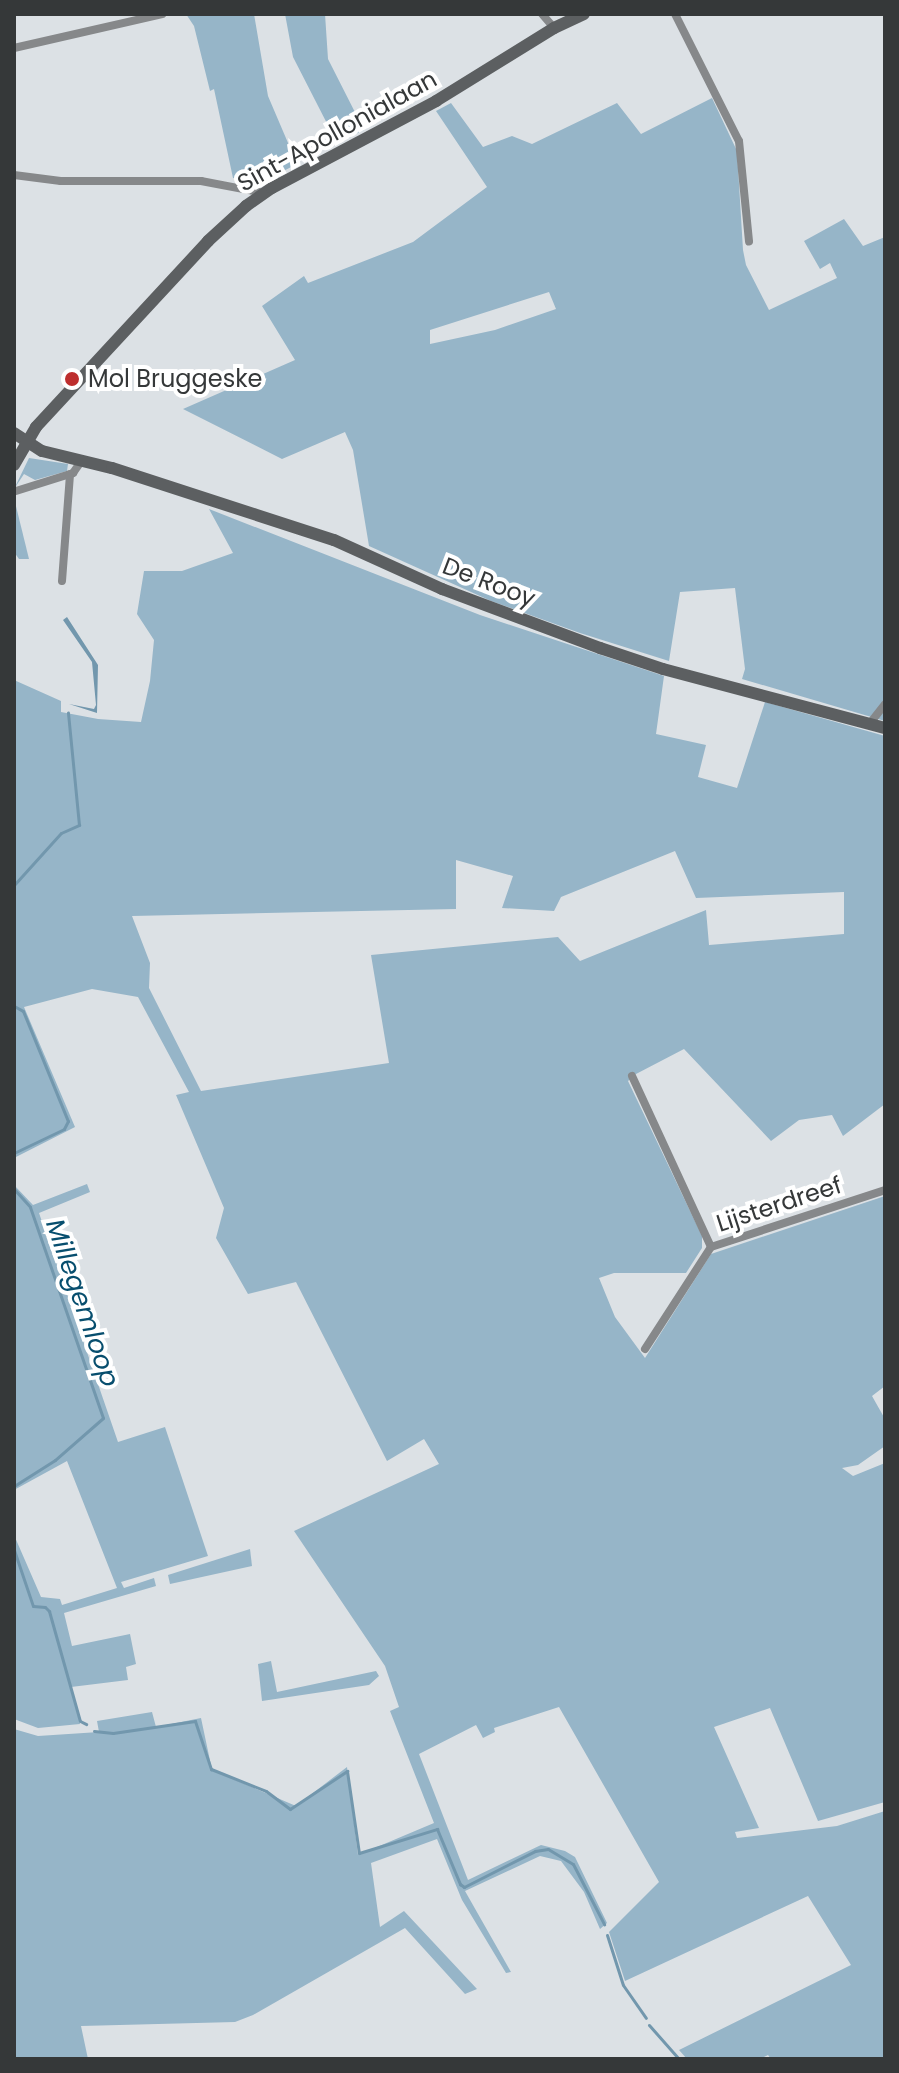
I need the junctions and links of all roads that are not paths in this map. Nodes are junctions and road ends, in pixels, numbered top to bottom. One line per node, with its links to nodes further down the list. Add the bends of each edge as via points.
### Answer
1 (162, 14): 5 (street)
2 (542, 14): 6 (street)
3 (584, 14): 6 (street, Sint-Apollonialaan)
4 (675, 14): 10 (street, via 739,141)
5 (126, 18): 7 (street)
6 (554, 28): 9 (street, Sint-Apollonialaan, via 436,101)
7 (14, 48)
8 (14, 175): 9 (street, via 61,181 201,181)
9 (264, 193): 12 (street, Sint-Apollonialaan, via 208,241)
10 (749, 242)
11 (14, 433): 12 (street, De Rooy)
12 (25, 442): 13 (street, De Rooy); 14 (street, Sint-Apollonialaan)
13 (82, 460): 15 (street); 19 (street, De Rooy, via 334,540 454,594 613,652)
14 (14, 465)
15 (70, 474): 16 (street); 17 (street)
16 (16, 491)
17 (62, 581)
18 (885, 704): 19 (street)
19 (871, 722): 20 (street, De Rooy)
20 (885, 728)
21 (632, 1076): 23 (street)
22 (885, 1190): 23 (street, Lijsterdreef)
23 (711, 1247): 24 (street, Lijsterdreef)
24 (645, 1349)

